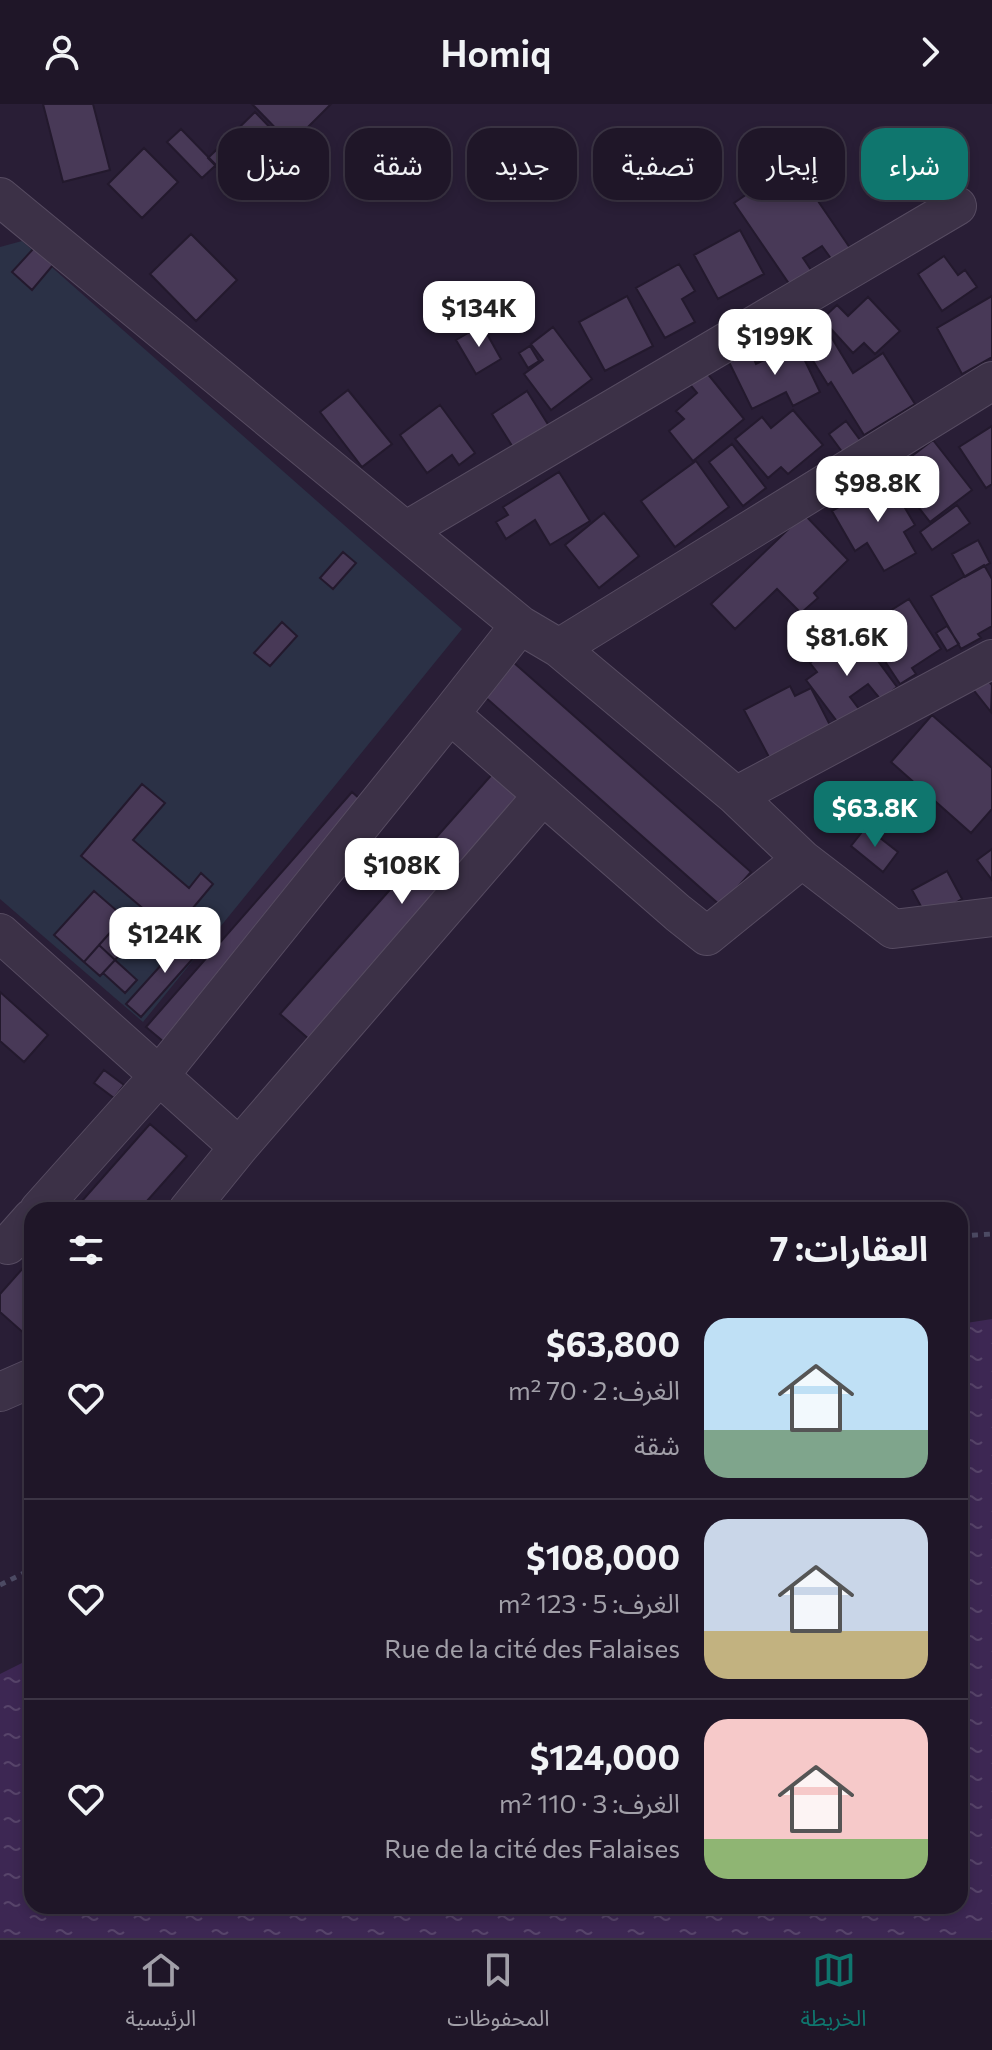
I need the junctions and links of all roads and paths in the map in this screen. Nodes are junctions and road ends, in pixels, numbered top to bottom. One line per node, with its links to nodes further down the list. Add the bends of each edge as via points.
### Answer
1 (0, 197): 4 (street)
2 (957, 206): 4 (street)
3 (992, 381): 6 (street)
4 (407, 530): 5 (street)
5 (520, 625): 6 (street); 8 (street)
6 (559, 648): 10 (street)
7 (992, 659): 10 (street)
8 (450, 714): 9 (street); 14 (street)
9 (543, 795): 11 (street, via 707,936); 15 (street)
10 (736, 796): 11 (street)
11 (802, 859): 12 (street, via 893,929)
12 (992, 917)
13 (0, 933): 14 (street)
14 (158, 1077): 15 (street); 16 (street)
15 (239, 1147): 17 (street)
16 (46, 1202)
17 (194, 1202)
18 (992, 1234): 19 (path)
19 (968, 1236)
20 (24, 1382): 21 (street)
21 (0, 1392)
22 (24, 1573): 23 (path)
23 (0, 1585)

